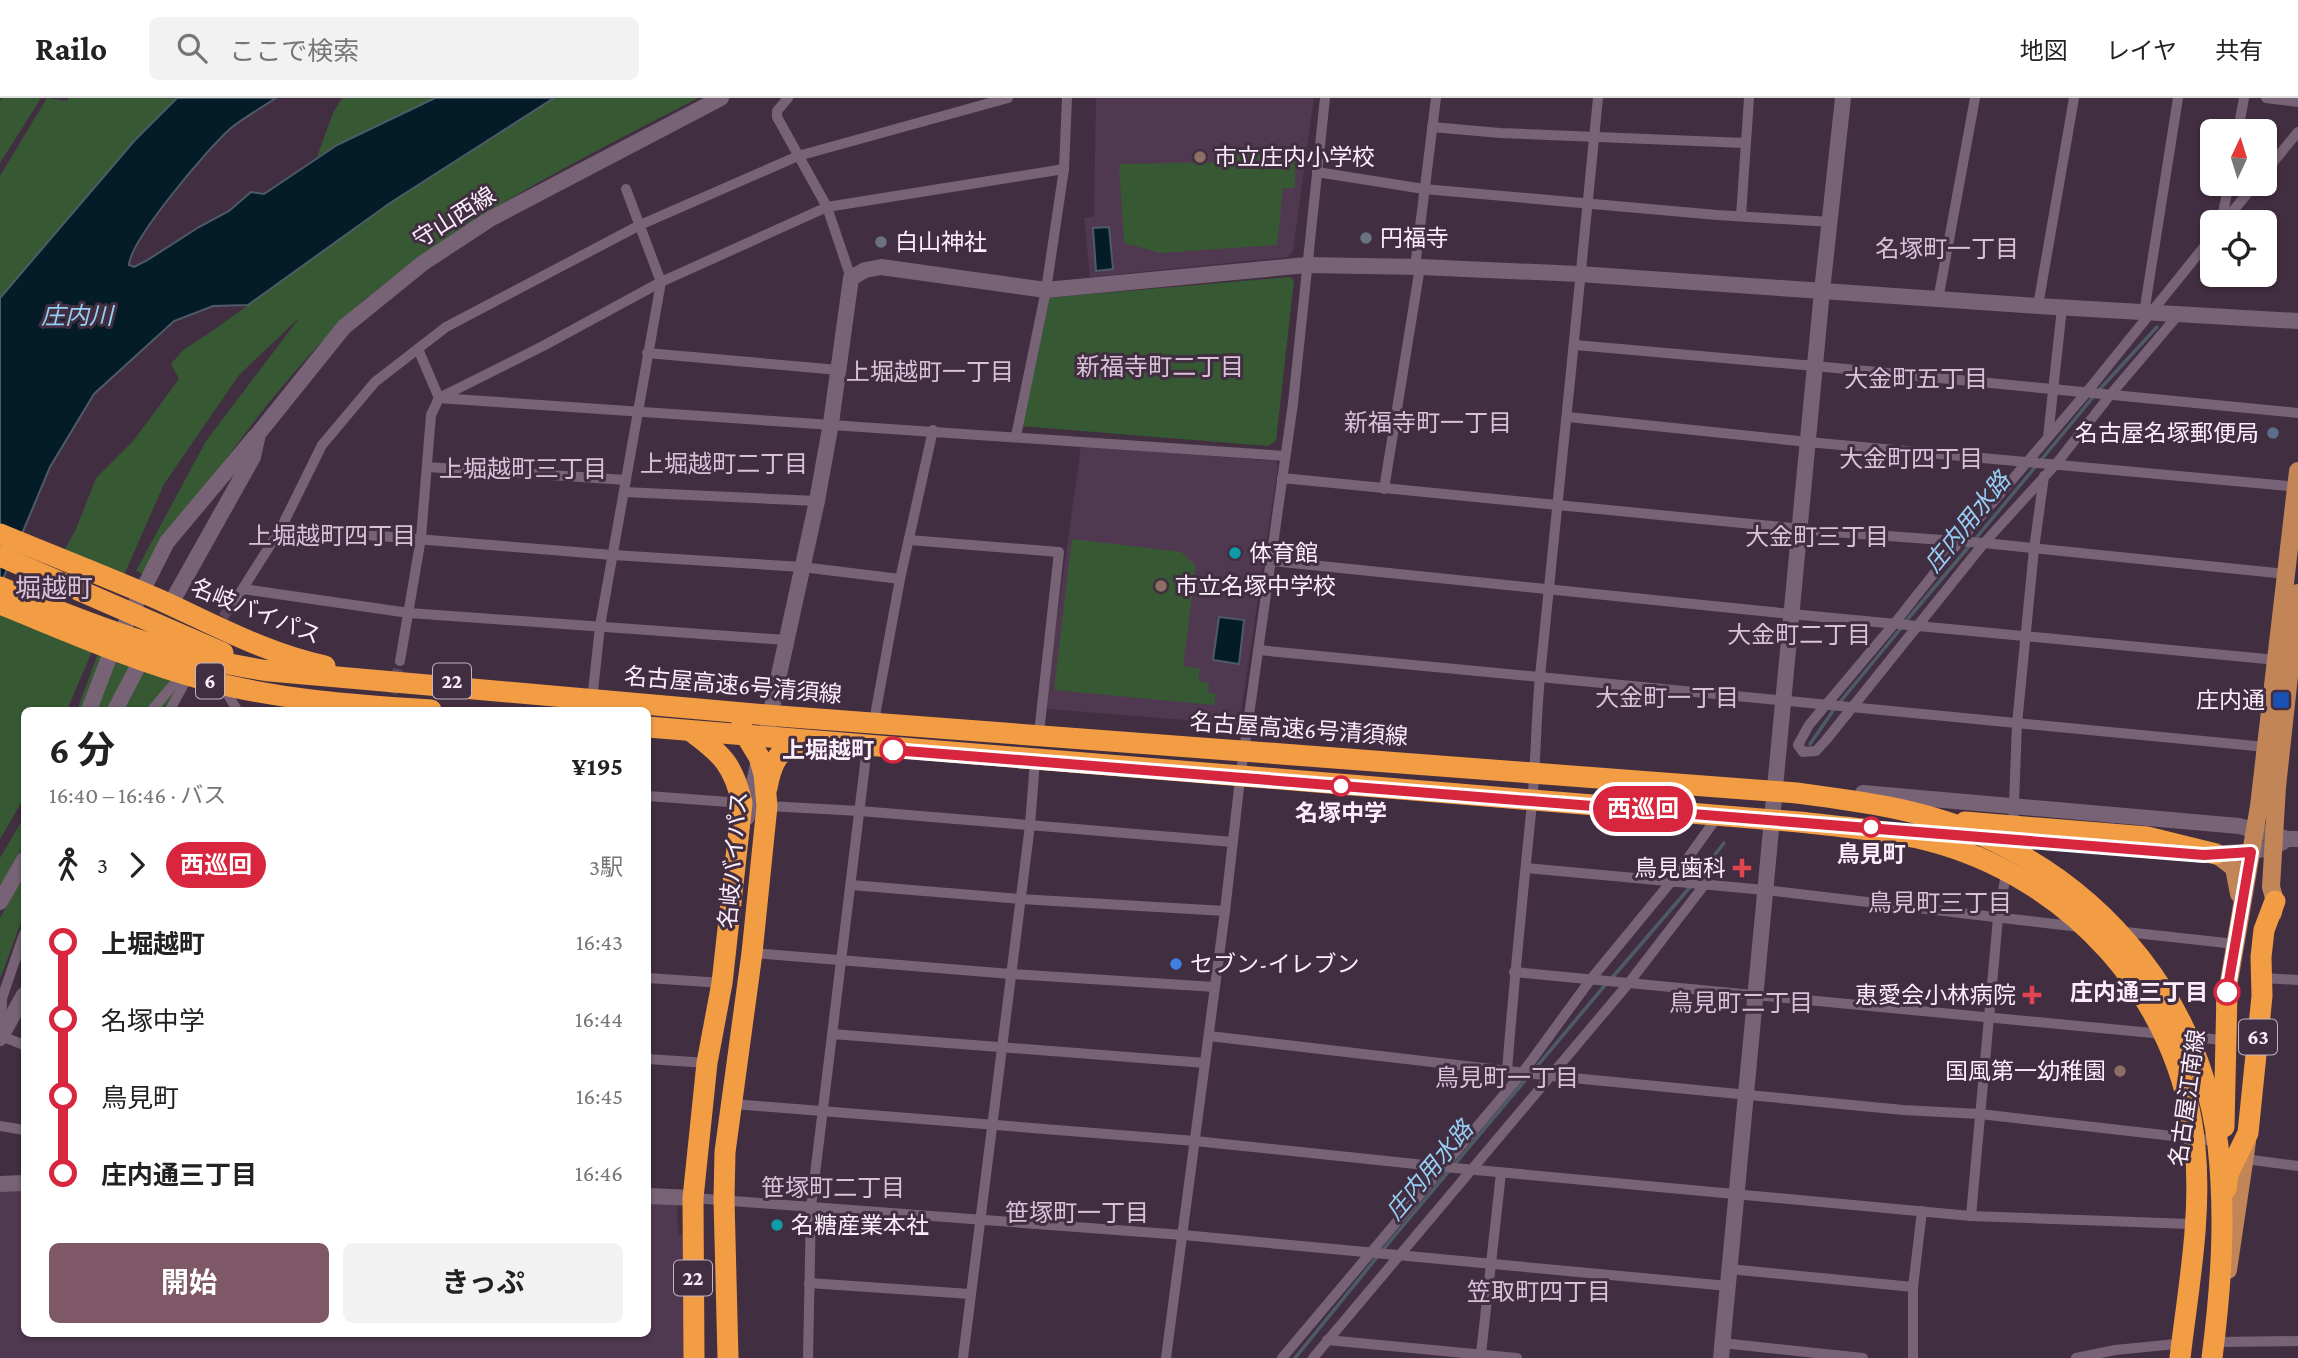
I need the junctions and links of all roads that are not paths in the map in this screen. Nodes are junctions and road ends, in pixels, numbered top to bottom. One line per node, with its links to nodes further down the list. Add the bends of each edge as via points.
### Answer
1 (720, 98): 62 (street, 守山西線, via 490,219 423,263 344,327)
2 (788, 98): 21 (street, via 777,117)
3 (1008, 98): 21 (street)
4 (1067, 98): 23 (street)
5 (1325, 98): 24 (street)
6 (1436, 98): 17 (street)
7 (1598, 98): 19 (street)
8 (1749, 98): 20 (street)
9 (1843, 98): 32 (street)
10 (1975, 98): 42 (street)
11 (2074, 98): 43 (street)
12 (2178, 98): 45 (street)
13 (2244, 98): 16 (street)
14 (2266, 98): 15 (street)
15 (2298, 102)
16 (2240, 119)
17 (1432, 127): 19 (street); 26 (street)
18 (2298, 132): 22 (street)
19 (1594, 138): 20 (street); 28 (street)
20 (1745, 143): 31 (street)
21 (798, 156): 29 (street); 33 (street)
22 (2277, 157)
23 (1064, 169): 29 (street); 40 (street)
24 (1317, 172): 26 (street); 35 (street)
25 (626, 189): 33 (street)
26 (1424, 189): 28 (street); 36 (street)
27 (2245, 196): 30 (street)
28 (1587, 203): 31 (street); 37 (street)
29 (827, 207): 38 (street); 39 (street)
30 (2232, 210)
31 (1741, 216): 32 (street)
32 (1831, 222): 41 (street)
33 (640, 225): 39 (street); 49 (street, via 446,327)
34 (2200, 251): 45 (street)
35 (1307, 265): 36 (street); 40 (street); 66 (street)
36 (1417, 267): 37 (street); 74 (street)
37 (1579, 274): 41 (street); 48 (street)
38 (852, 278): 40 (street, via 881,267); 52 (street)
39 (661, 282): 50 (street); 56 (street)
40 (1046, 290): 63 (street)
41 (1822, 291): 42 (street); 51 (street)
42 (1938, 299): 43 (street)
43 (2038, 306): 44 (street)
44 (2062, 308): 45 (street); 53 (street)
45 (2148, 313): 46 (street); 54 (street)
46 (2179, 314): 47 (street); 55 (street)
47 (2298, 321)
48 (1575, 345): 51 (street); 59 (street)
49 (418, 349): 56 (street); 78 (street, via 375,382 322,445)
50 (647, 353): 52 (street); 57 (street)
51 (1815, 366): 53 (street); 65 (street)
52 (839, 370): 60 (street)
53 (2054, 389): 54 (street); 64 (street)
54 (2086, 393): 55 (street); 64 (street)
55 (2111, 394): 58 (street); 68 (street)
56 (439, 398): 57 (street); 69 (street, via 431,415)
57 (637, 412): 60 (street); 73 (street)
58 (2298, 413)
59 (1568, 417): 65 (street); 77 (street)
60 (831, 423): 61 (street); 76 (street)
61 (933, 430): 63 (street); 82 (street)
62 (258, 434): 97 (street, 守山西線, via 253,457); 118 (street, 守山西線, via 167,542 110,655)
63 (1016, 436): 66 (street)
64 (2048, 438): 67 (street)
65 (1808, 442): 67 (street); 79 (street)
66 (1285, 456): 71 (street)
67 (2030, 462): 68 (street); 83 (street)
68 (2053, 464): 70 (street); 72 (street)
69 (427, 467): 73 (street); 81 (street)
70 (2045, 477): 84 (street); 85 (street)
71 (1282, 478): 74 (street); 88 (street)
72 (2297, 479): 90 (main road, 名古屋江南線 / 63)
73 (626, 480): 75 (street)
74 (1384, 489): 77 (street)
75 (624, 492): 76 (street); 86 (street)
76 (817, 501): 89 (street)
77 (1558, 504): 79 (street); 94 (street)
78 (281, 528): 81 (street); 93 (street)
79 (1800, 528): 83 (street); 100 (street)
80 (0, 534): 97 (highway, 名岐バイパス / 22)
81 (421, 538): 86 (street); 99 (street)
82 (909, 540): 91 (street); 130 (street, via 1059,552)
83 (1959, 542): 84 (street); 102 (street)
84 (1984, 543): 85 (street); 103 (street)
85 (2034, 549): 90 (street); 105 (street)
86 (613, 555): 89 (street); 104 (street)
87 (0, 556): 101 (highway)
88 (1272, 561): 94 (street); 107 (street)
89 (802, 566): 91 (street); 106 (street)
90 (2286, 574): 109 (main road, 名古屋江南線 / 63)
91 (900, 579): 125 (street)
92 (0, 587): 115 (highway, 名古屋高速6号清須線 / 6, via 144,642 243,667)
93 (243, 589): 96 (street); 99 (street)
94 (1550, 590): 100 (street); 111 (street)
95 (2298, 593): 152 (main road, 63)
96 (235, 601)
97 (164, 602): 114 (highway, 名岐バイパス / 22, via 305,662)
98 (0, 604): 123 (highway, 6, via 141,660 206,680 302,699)
99 (409, 613): 104 (street); 110 (street)
100 (1791, 614): 102 (street); 113 (street)
101 (154, 624): 116 (highway); 119 (street)
102 (1894, 624): 103 (street); 117 (street)
103 (1917, 625): 105 (street); 124 (street)
104 (600, 626): 106 (street); 114 (street)
105 (2025, 635): 109 (street); 126 (street)
106 (786, 640): 131 (street)
107 (1258, 650): 111 (street); 133 (street)
108 (199, 652): 112 (street)
109 (2277, 660): 134 (main road, 名古屋江南線 / 63)
110 (400, 661)
111 (1540, 678): 113 (street); 137 (street)
112 (183, 679): 120 (street); 121 (street); 122 (street, via 227,693)
113 (1783, 701): 117 (street); 140 (street)
114 (592, 702): 115 (highway, 名岐バイパス / 22)
115 (684, 704): 131 (street); 131 (highway, 名岐バイパス / 22, via 714,709); 137 (highway, via 743,720 961,742 1363,769); 235 (highway, 名古屋高速6号清須線 / 6, via 1797,793 1882,805 1976,833 2036,863 2097,909 2145,963 2183,1026 2202,1074 2218,1146 2222,1263)
116 (356, 706)
117 (1825, 706): 124 (street); 124 (street, via 1802,734 1798,746 1803,752 1816,751)
118 (90, 707)
119 (116, 707)
120 (155, 707)
121 (171, 707)
122 (235, 707)
123 (396, 707)
124 (1850, 708): 126 (street)
125 (874, 721): 130 (street); 131 (street, via 804,716)
126 (2017, 723): 134 (street); 145 (street)
127 (651, 728): 129 (highway)
128 (651, 728): 139 (highway)
129 (692, 732): 131 (highway); 144 (highway, 名岐バイパス / 22, via 725,759)
130 (1039, 733): 133 (street)
131 (766, 737): 132 (highway, via 783,750); 142 (highway, 名岐バイパス); 158 (street)
132 (801, 743): 135 (street)
133 (1246, 744): 137 (street); 139 (street)
134 (2266, 747): 150 (main road, 名古屋江南線 / 63)
135 (867, 748): 136 (street); 146 (street)
136 (1035, 761): 139 (street); 149 (street)
137 (1535, 769): 138 (highway); 143 (street)
138 (1611, 771): 140 (street)
139 (1233, 777): 143 (street); 147 (highway); 153 (street); 155 (highway, via 1542,786 2147,837)
140 (1775, 786): 145 (street); 148 (street)
141 (651, 796): 144 (street)
142 (767, 798): 146 (street); 171 (highway, 名岐バイパス / 22)
143 (1533, 800): 147 (street); 157 (street)
144 (742, 803): 158 (highway, 名岐バイパス / 22)
145 (2014, 806): 150 (street); 151 (street)
146 (860, 811): 149 (street); 161 (street)
147 (1711, 815): 148 (street); 159 (street); 238 (highway, via 1863,829 1951,847 2001,868 2052,898 2113,953 2136,984 2173,1053 2189,1104 2196,1150 2194,1241)
148 (1772, 819): 151 (street); 162 (street)
149 (1030, 825): 153 (street); 163 (street)
150 (2255, 830): 152 (street); 154 (main road, 名古屋江南線 / 63)
151 (2012, 838): 155 (street); 168 (street)
152 (2283, 840): 154 (street); 164 (main road, 63, via 2271,887)
153 (1233, 842): 167 (street)
154 (2251, 852): 155 (street); 166 (main road, 名古屋江南線 / 63)
155 (2216, 854): 166 (main road, via 2234,868)
156 (21, 865): 165 (street)
157 (1526, 868): 159 (street); 173 (street)
158 (734, 878): 179 (highway, 名岐バイパス / 22)
159 (1670, 883): 160 (street); 177 (street)
160 (1705, 884): 162 (street); 180 (street)
161 (851, 885): 163 (street); 172 (street)
162 (1765, 890): 168 (street); 183 (street)
163 (1020, 900): 167 (street); 174 (street)
164 (2275, 901): 176 (main road, 63); 226 (highway, via 2264,930 2248,1133 2228,1174)
165 (0, 902)
166 (2241, 908): 170 (main road, 名古屋江南線 / 63)
167 (1226, 911): 181 (street)
168 (1998, 918): 170 (street); 185 (street)
169 (21, 943): 188 (street, via 2,998)
170 (2235, 944): 182 (main road, 名古屋江南線 / 63)
171 (752, 953): 172 (street); 199 (highway, 名岐バイパス / 22)
172 (842, 959): 174 (street); 186 (street)
173 (1514, 972): 177 (street); 195 (street)
174 (1011, 974): 181 (street); 191 (street)
175 (651, 978): 179 (street)
176 (2264, 978): 178 (street); 207 (main road, 63)
177 (1591, 979): 180 (street); 196 (street)
178 (2298, 980)
179 (722, 983): 193 (highway, 名岐バイパス / 22)
180 (1628, 984): 183 (street); 197 (street)
181 (1215, 987): 187 (street)
182 (2227, 992): 189 (main road, 名古屋江南線 / 63); 226 (highway, via 2224,1129)
183 (1755, 994): 185 (street); 198 (street)
184 (21, 1000): 188 (street)
185 (1989, 1018): 189 (street); 201 (street)
186 (832, 1034): 191 (street); 200 (street)
187 (1209, 1036): 194 (street); 195 (street)
188 (1, 1037): 190 (street)
189 (2221, 1040): 205 (main road, 名古屋江南線 / 63)
190 (21, 1044)
191 (1001, 1047): 194 (street); 202 (street)
192 (651, 1059): 193 (street)
193 (707, 1063): 216 (highway, 名岐バイパス / 22)
194 (1205, 1063): 206 (street)
195 (1507, 1071): 196 (street)
196 (1523, 1072): 197 (street); 209 (street)
197 (1552, 1076): 198 (street); 210 (street)
198 (1746, 1093): 201 (street); 214 (street)
199 (733, 1104): 200 (street); 217 (highway, 名岐バイパス / 22)
200 (822, 1111): 202 (street); 218 (street)
201 (1980, 1114): 205 (street); 220 (street)
202 (992, 1125): 206 (street); 221 (street)
203 (0, 1126): 204 (street)
204 (21, 1130)
205 (2208, 1140): 222 (main road, 名古屋江南線 / 63)
206 (1195, 1141): 209 (street); 223 (street)
207 (2245, 1159): 208 (street); 235 (main road, 63)
208 (2298, 1166)
209 (1444, 1167): 210 (street); 224 (street)
210 (1470, 1170): 211 (street); 225 (street)
211 (1501, 1173): 214 (street); 227 (street)
212 (0, 1184): 213 (street)
213 (21, 1184)
214 (1736, 1194): 219 (street); 228 (street)
215 (651, 1196): 216 (street)
216 (693, 1198): 217 (street); 239 (highway, 名岐バイパス / 22)
217 (724, 1199): 218 (street); 240 (highway, 名岐バイパス / 22)
218 (811, 1207): 221 (street); 229 (street)
219 (1922, 1211): 220 (street); 230 (street)
220 (1971, 1216): 222 (street)
221 (981, 1219): 223 (street); 231 (street)
222 (2190, 1224): 238 (main road, 名古屋江南線 / 63)
223 (1183, 1235): 224 (street); 243 (street)
224 (1369, 1253): 225 (street); 244 (street)
225 (1397, 1256): 227 (street); 232 (street)
226 (2211, 1260): 238 (highway); 250 (highway)
227 (1490, 1264): 228 (street); 236 (street)
228 (1728, 1278): 230 (street); 234 (street)
229 (809, 1283): 231 (street); 241 (street)
230 (1913, 1287): 248 (street)
231 (970, 1294): 242 (street)
232 (1327, 1340): 236 (street); 245 (street)
233 (2298, 1341): 235 (street)
234 (1721, 1351): 247 (street)
235 (2215, 1353)
236 (1481, 1354): 246 (street)
237 (2115, 1354): 238 (street); 249 (street)
238 (2180, 1354)
239 (694, 1358)
240 (728, 1358)
241 (808, 1358)
242 (963, 1358)
243 (1166, 1358)
244 (1282, 1358)
245 (1312, 1358)
246 (1517, 1358)
247 (1863, 1358)
248 (1913, 1358)
249 (2077, 1358)
250 (2202, 1358)

